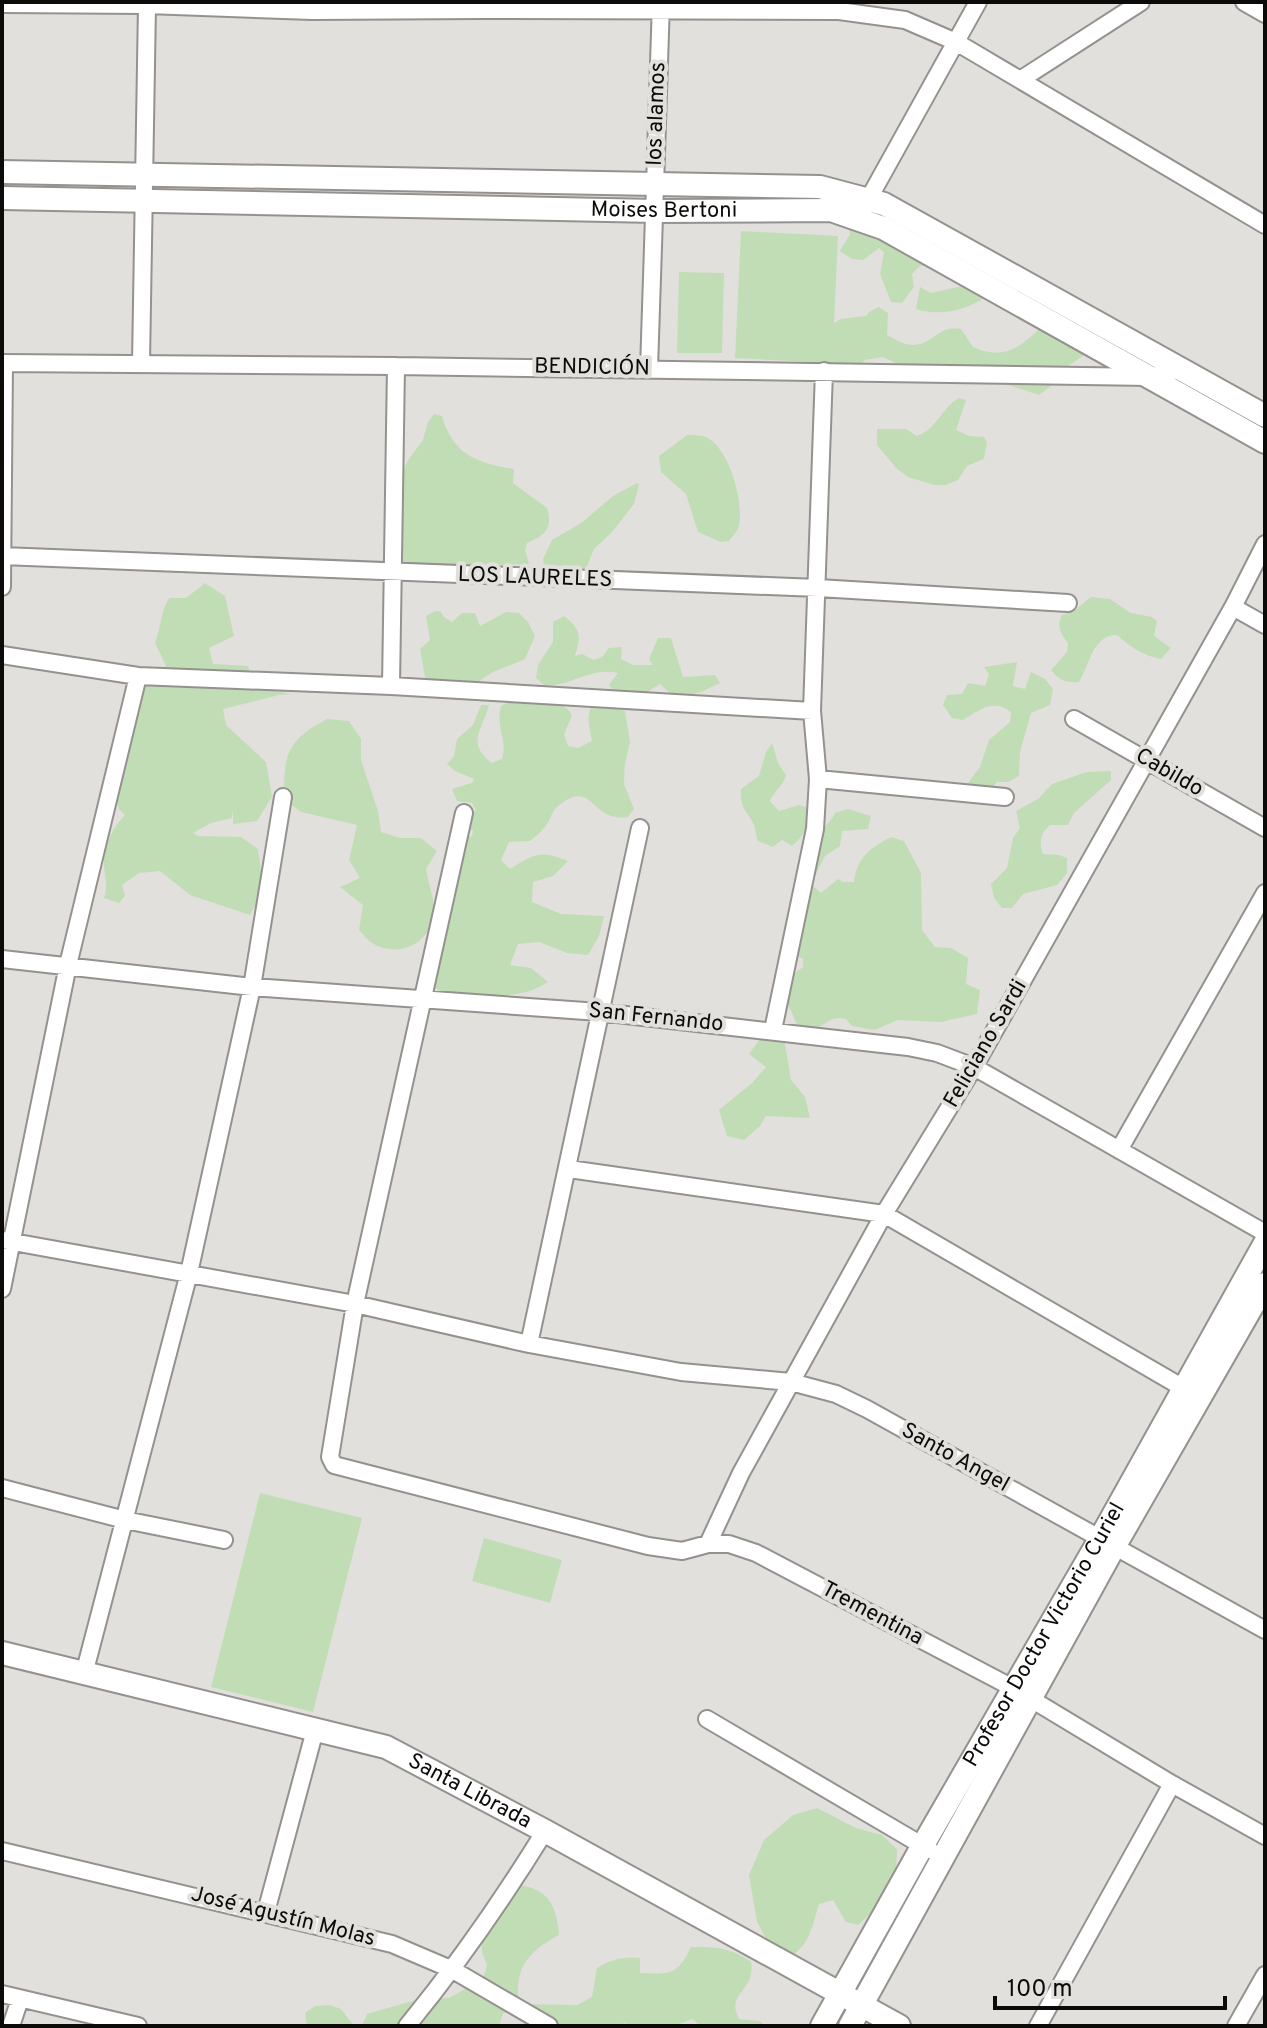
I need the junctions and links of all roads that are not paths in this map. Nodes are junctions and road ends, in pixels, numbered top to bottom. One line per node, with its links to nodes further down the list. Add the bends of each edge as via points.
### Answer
1 (978, 2): 11 (street)
2 (1141, 2): 12 (street)
3 (1244, 2): 10 (street)
4 (2, 4): 5 (street)
5 (147, 4): 6 (street); 14 (street)
6 (312, 6): 7 (street)
7 (482, 6): 8 (street)
8 (661, 6): 9 (street); 15 (street, los alamos)
9 (839, 6): 11 (street, via 905,20)
10 (1265, 14)
11 (956, 42): 12 (street); 18 (street)
12 (1020, 80): 20 (street)
13 (2, 172): 14 (street, Moises Bertoni)
14 (144, 175): 15 (street, Moises Bertoni); 17 (street)
15 (654, 183): 18 (street, Moises Bertoni, via 820,187); 19 (street, los alamos)
16 (2, 198): 17 (street, Moises Bertoni)
17 (144, 201): 19 (street, Moises Bertoni); 22 (street)
18 (863, 208): 19 (street, Moises Bertoni); 25 (street, Moises Bertoni, via 884,204); 27 (street, Moises Bertoni, via 883,228)
19 (656, 211): 24 (street, los alamos)
20 (1265, 225)
21 (3, 363): 22 (street, BENDICIÓN); 31 (street)
22 (141, 363): 23 (street, BENDICIÓN)
23 (396, 366): 24 (street, BENDICIÓN); 32 (street)
24 (649, 369): 26 (street, BENDICIÓN)
25 (1180, 369): 27 (street, BENDICIÓN); 28 (street, Moises Bertoni)
26 (824, 371): 27 (street, BENDICIÓN); 34 (street)
27 (1150, 377): 29 (street, Moises Bertoni)
28 (1265, 416)
29 (1265, 442)
30 (1265, 544): 36 (street, Feliciano Sardi)
31 (3, 556): 32 (street, LOS LAURELES); 33 (street)
32 (393, 573): 34 (street, LOS LAURELES); 40 (street)
33 (2, 587)
34 (818, 588): 35 (street, LOS LAURELES); 41 (street)
35 (1068, 603)
36 (1233, 607): 37 (street); 43 (street, Feliciano Sardi)
37 (1265, 625)
38 (2, 655): 39 (street)
39 (138, 676): 40 (street); 52 (street)
40 (391, 686): 41 (street)
41 (812, 711): 44 (street)
42 (1074, 719): 43 (street, Cabildo)
43 (1148, 760): 49 (street, Cabildo); 57 (street, Feliciano Sardi)
44 (818, 779): 46 (street); 56 (street, via 815,829)
45 (283, 797): 53 (street)
46 (1005, 797)
47 (464, 813): 54 (street)
48 (640, 828): 55 (street)
49 (1265, 828)
50 (1265, 893): 58 (street)
51 (2, 959): 52 (street, San Fernando)
52 (68, 965): 53 (street, San Fernando); 62 (street)
53 (252, 987): 54 (street, San Fernando); 64 (street)
54 (422, 1000): 55 (street, San Fernando); 67 (street)
55 (599, 1012): 56 (street, San Fernando); 59 (street)
56 (773, 1030): 57 (street, San Fernando, via 908,1047)
57 (974, 1067): 58 (street, San Fernando); 60 (street, Feliciano Sardi)
58 (1119, 1150): 61 (street, San Fernando)
59 (569, 1169): 60 (street); 68 (street)
60 (884, 1214): 69 (street, Feliciano Sardi); 70 (street)
61 (1265, 1233)
62 (7, 1241): 64 (street, Santo Angel); 66 (street)
63 (1265, 1243): 70 (street, Profesor Doctor Victorio Curiel)
64 (189, 1273): 67 (street, Santo Angel); 72 (street)
65 (1265, 1284): 74 (street, Profesor Doctor Victorio Curiel)
66 (2, 1289)
67 (355, 1304): 68 (street, Santo Angel); 75 (street, Trementina, via 330,1457 334,1465 648,1546 682,1551)
68 (529, 1344): 69 (street, Santo Angel, via 681,1372)
69 (791, 1382): 74 (street, Santo Angel, via 867,1409); 75 (street, Feliciano Sardi)
70 (1185, 1389): 74 (street, Profesor Doctor Victorio Curiel)
71 (2, 1488): 72 (street)
72 (125, 1520): 73 (street); 78 (street)
73 (224, 1540)
74 (1107, 1543): 76 (street, Santo Angel); 79 (street, Profesor Doctor Victorio Curiel)
75 (708, 1544): 79 (street, Trementina, via 756,1553)
76 (1265, 1630)
77 (2, 1653): 78 (street, Santa Librada)
78 (84, 1674): 81 (street, Santa Librada)
79 (1022, 1694): 82 (street, Trementina); 85 (street, Profesor Doctor Victorio Curiel); 87 (street, Profesor Doctor Victorio Curiel)
80 (707, 1719): 85 (street)
81 (315, 1730): 83 (street, Santa Librada, via 386,1747); 88 (street)
82 (1172, 1784): 84 (street, Trementina); 102 (street)
83 (545, 1831): 89 (street); 91 (street, Santa Librada)
84 (1265, 1836)
85 (923, 1845): 87 (street); 91 (street, Profesor Doctor Victorio Curiel)
86 (2, 1851): 88 (street, José Agustín Molas)
87 (942, 1859): 94 (street, Profesor Doctor Victorio Curiel)
88 (266, 1912): 89 (street, José Agustín Molas, via 392,1944)
89 (453, 1970): 98 (street); 99 (street, José Agustín Molas)
90 (1265, 1975): 95 (street)
91 (838, 1993): 94 (street, Santa Librada); 100 (street, Profesor Doctor Victorio Curiel)
92 (2, 1994): 93 (street)
93 (20, 1999): 96 (street); 97 (street)
94 (856, 2016): 101 (street, Santa Librada)
95 (1239, 2025)
96 (11, 2026)
97 (138, 2026)
98 (407, 2026)
99 (549, 2026)
100 (822, 2026)
101 (899, 2026)
102 (1038, 2026)

